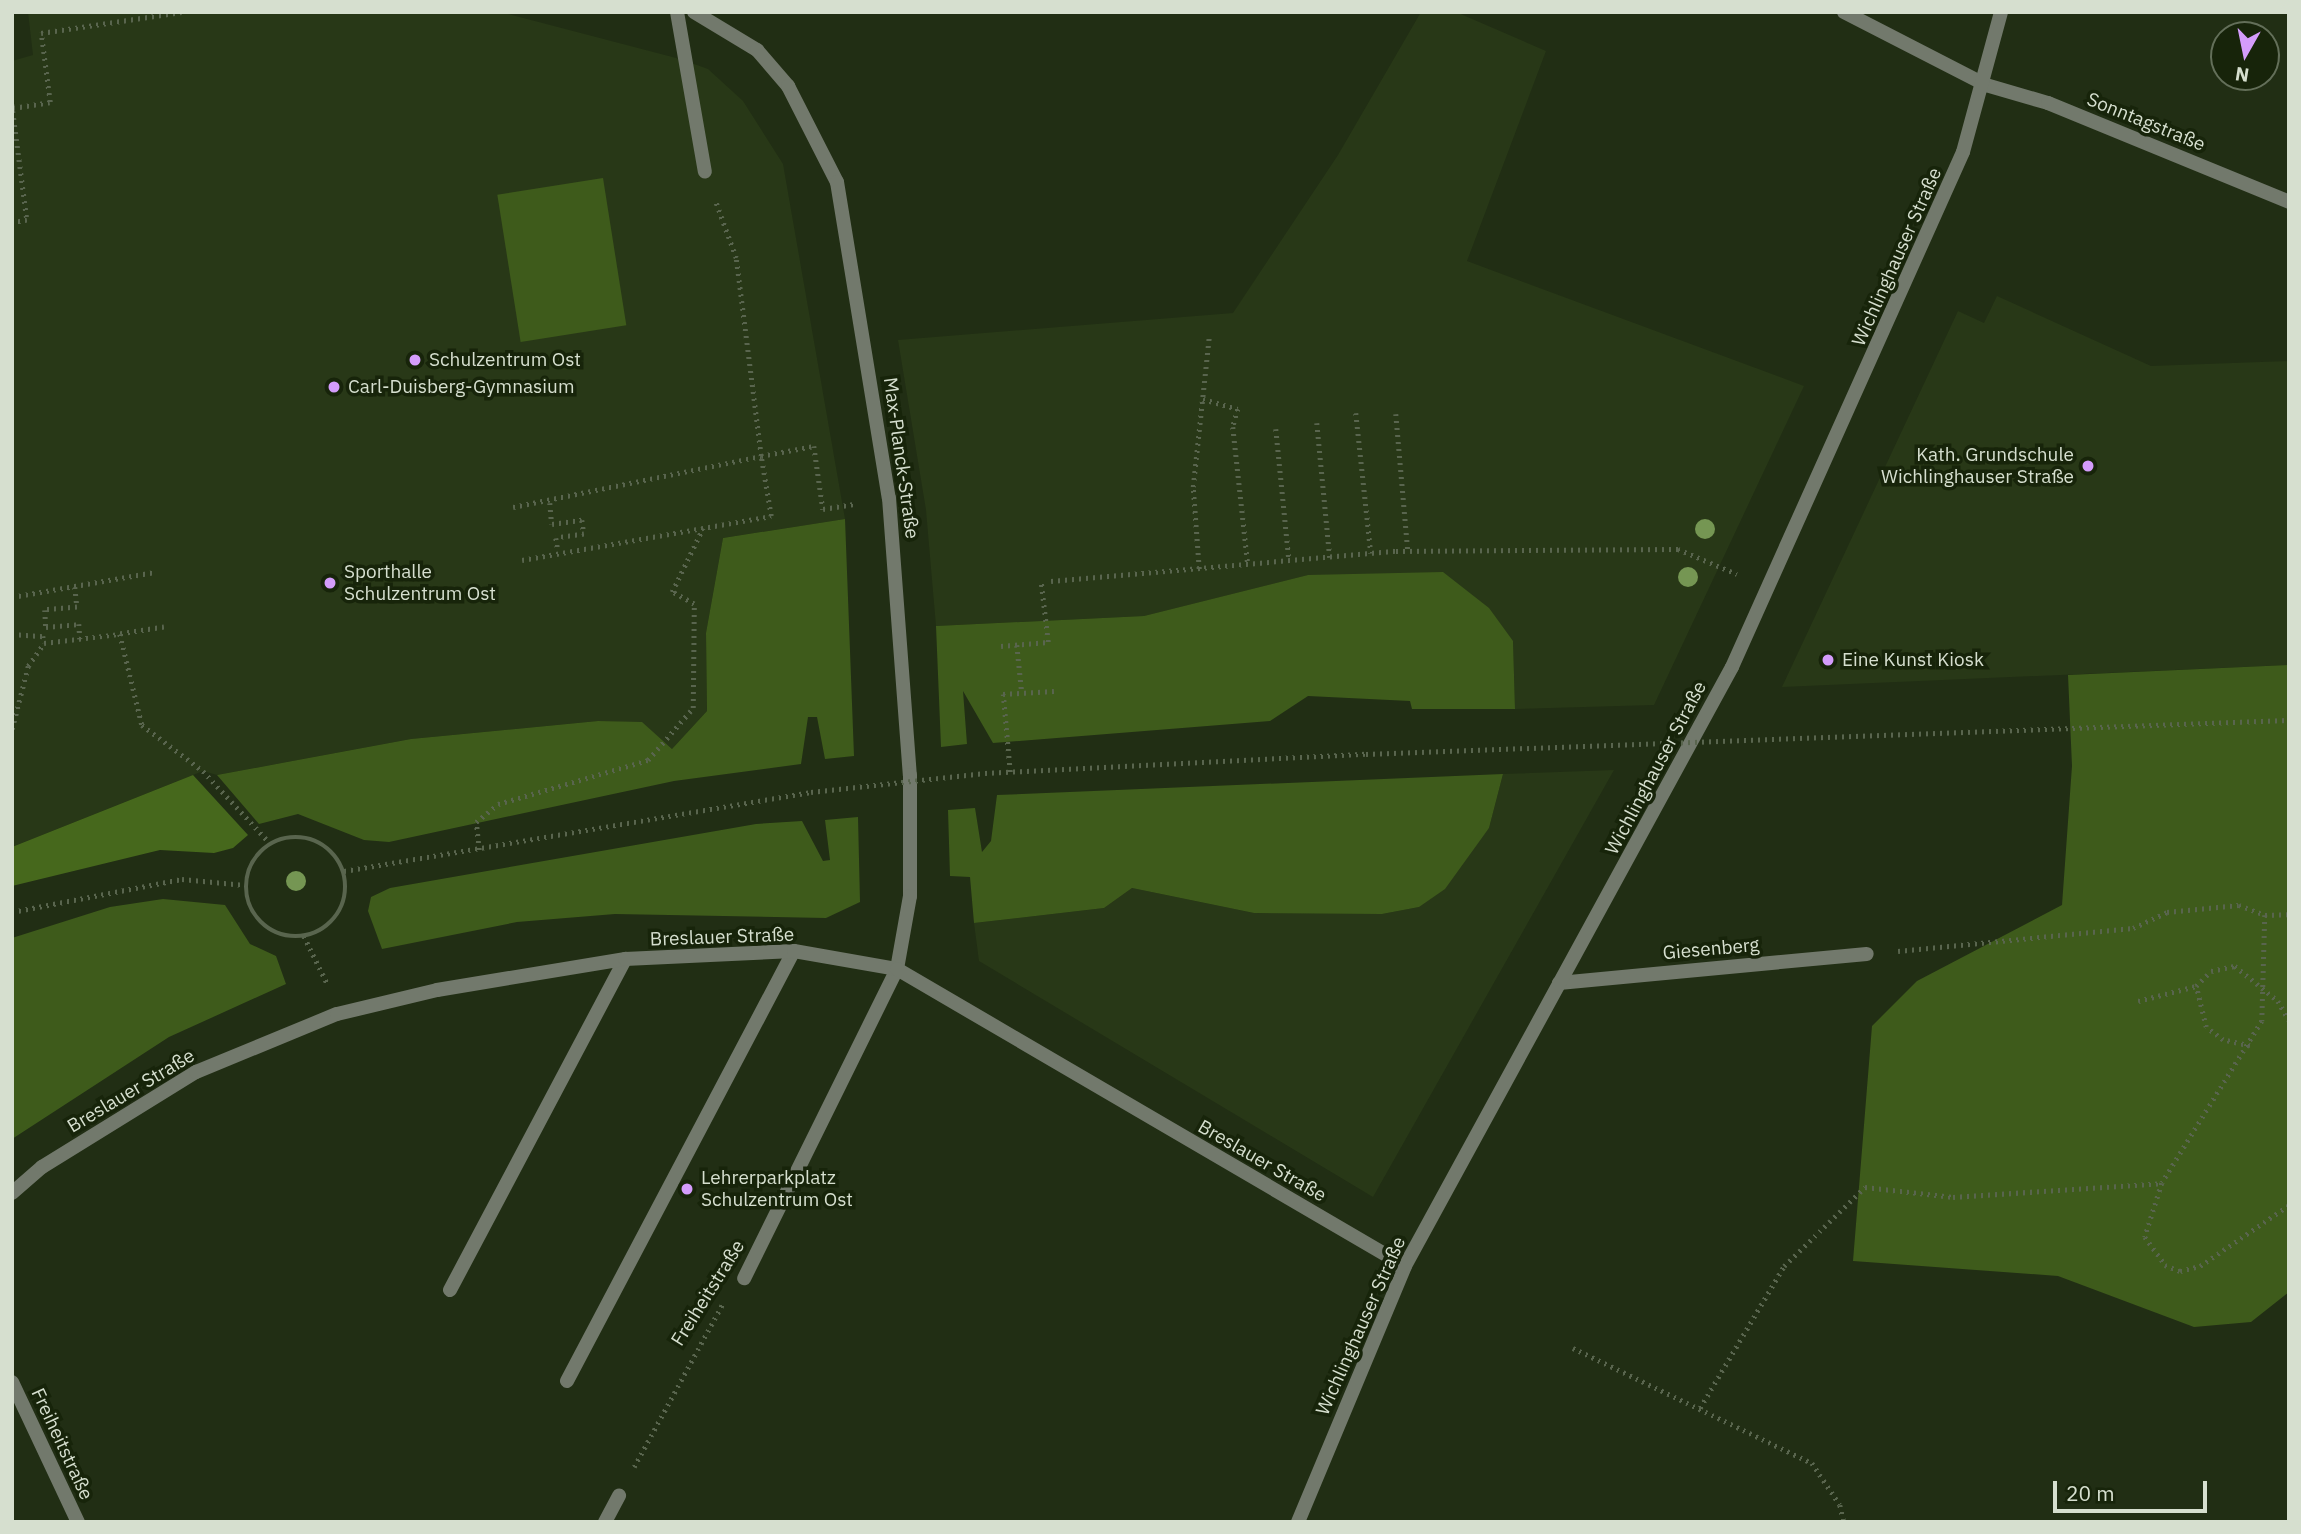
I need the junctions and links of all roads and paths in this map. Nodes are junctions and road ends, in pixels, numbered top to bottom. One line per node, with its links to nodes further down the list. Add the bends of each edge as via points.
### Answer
1 (181, 12): 7 (path, via 41,33 50,102)
2 (677, 12): 8 (street)
3 (694, 12): 59 (street, Max-Planck-Straße, via 757,50 788,86 837,182 889,498 907,709 910,896)
4 (1844, 12): 6 (street, Sonntagstraße)
5 (2000, 12): 6 (street, Wichlinghauser Straße)
6 (1986, 85): 9 (street, Sonntagstraße, via 2048,103); 34 (street, Wichlinghauser Straße, via 1964,152)
7 (13, 106): 10 (path, via 27,220)
8 (705, 173): 17 (path, via 736,258)
9 (2289, 202)
10 (12, 223)
11 (1209, 338): 12 (path)
12 (1203, 398): 28 (path, via 1238,409 1233,427); 29 (path, via 1193,487)
13 (1356, 413): 24 (path)
14 (1396, 414): 23 (path)
15 (1317, 423): 25 (path)
16 (1276, 429): 27 (path)
17 (761, 457): 18 (path); 19 (path, via 814,446 823,509); 21 (path, via 771,516)
18 (550, 502): 20 (path); 22 (path, via 552,524 582,520 584,534 556,538)
19 (843, 506)
20 (513, 507)
21 (703, 528): 22 (path); 49 (path, via 672,592 694,604 693,708 648,760 498,804 475,821)
22 (558, 551): 26 (path)
23 (1408, 551): 24 (path); 34 (path, via 1678,550)
24 (1371, 553): 25 (path)
25 (1330, 557): 27 (path)
26 (522, 560)
27 (1289, 560): 28 (path)
28 (1248, 564): 29 (path)
29 (1199, 569): 31 (path)
30 (155, 572): 33 (path)
31 (1051, 581)
32 (1041, 582): 41 (path, via 1048,642)
33 (75, 587): 35 (path); 39 (path, via 78,607 45,610 46,627 79,624)
34 (1769, 587): 60 (street, Wichlinghauser Straße, via 1674,777)
35 (12, 597)
36 (164, 627): 38 (path)
37 (12, 634): 40 (path, via 43,636)
38 (120, 634): 39 (path); 48 (path, via 142,725 203,771)
39 (80, 639): 40 (path)
40 (44, 643): 46 (path, via 28,666)
41 (1017, 645): 42 (path); 44 (path)
42 (1001, 646)
43 (1054, 691): 44 (path)
44 (1022, 693): 47 (path, via 1003,694)
45 (2289, 720): 47 (path, bridge, via 1366,754)
46 (12, 729)
47 (1010, 772): 49 (path, bridge, via 811,792)
48 (270, 843): 50 (path, via 314,839 337,857); 51 (path, via 252,861)
49 (479, 850): 50 (path)
50 (344, 871): 55 (path, via 339,913)
51 (245, 885): 52 (path, via 182,879); 55 (path, via 262,925)
52 (12, 912)
53 (2289, 914): 54 (path)
54 (2265, 915): 57 (path, via 2239,905 2179,911 2133,928); 62 (path)
55 (304, 936): 64 (path)
56 (794, 951): 58 (street, Breslauer Straße); 59 (street, Breslauer Straße); 74 (street)
57 (1867, 954): 60 (street, Giesenberg)
58 (625, 959): 64 (street, Breslauer Straße, via 437,990); 72 (street)
59 (897, 969): 70 (street, Breslauer Straße); 71 (street, Freiheitstraße)
60 (1559, 983): 70 (street, Wichlinghauser Straße)
61 (2196, 986): 62 (path, via 2211,971 2235,966); 63 (path); 66 (path, via 2206,1027 2223,1040)
62 (2262, 988): 65 (path); 66 (path, via 2262,1021)
63 (2138, 1001)
64 (337, 1014): 68 (street, Breslauer Straße, via 196,1073 42,1167)
65 (2289, 1020)
66 (2250, 1046): 67 (path)
67 (2162, 1183): 69 (path, via 2145,1237 2165,1265 2180,1271 2200,1266); 76 (path, via 1952,1197 1865,1187 1784,1266)
68 (12, 1193)
69 (2289, 1205)
70 (1405, 1266): 80 (street, Wichlinghauser Straße)
71 (744, 1278): 77 (path, Freiheitstraße, via 711,1318)
72 (450, 1290)
73 (1573, 1348): 76 (path)
74 (567, 1381)
75 (12, 1382): 78 (street, Freiheitstraße)
76 (1700, 1408): 81 (path, via 1812,1462 1840,1504)
77 (619, 1496): 79 (street)
78 (78, 1522)
79 (605, 1522)
80 (1298, 1522)
81 (1844, 1522)

